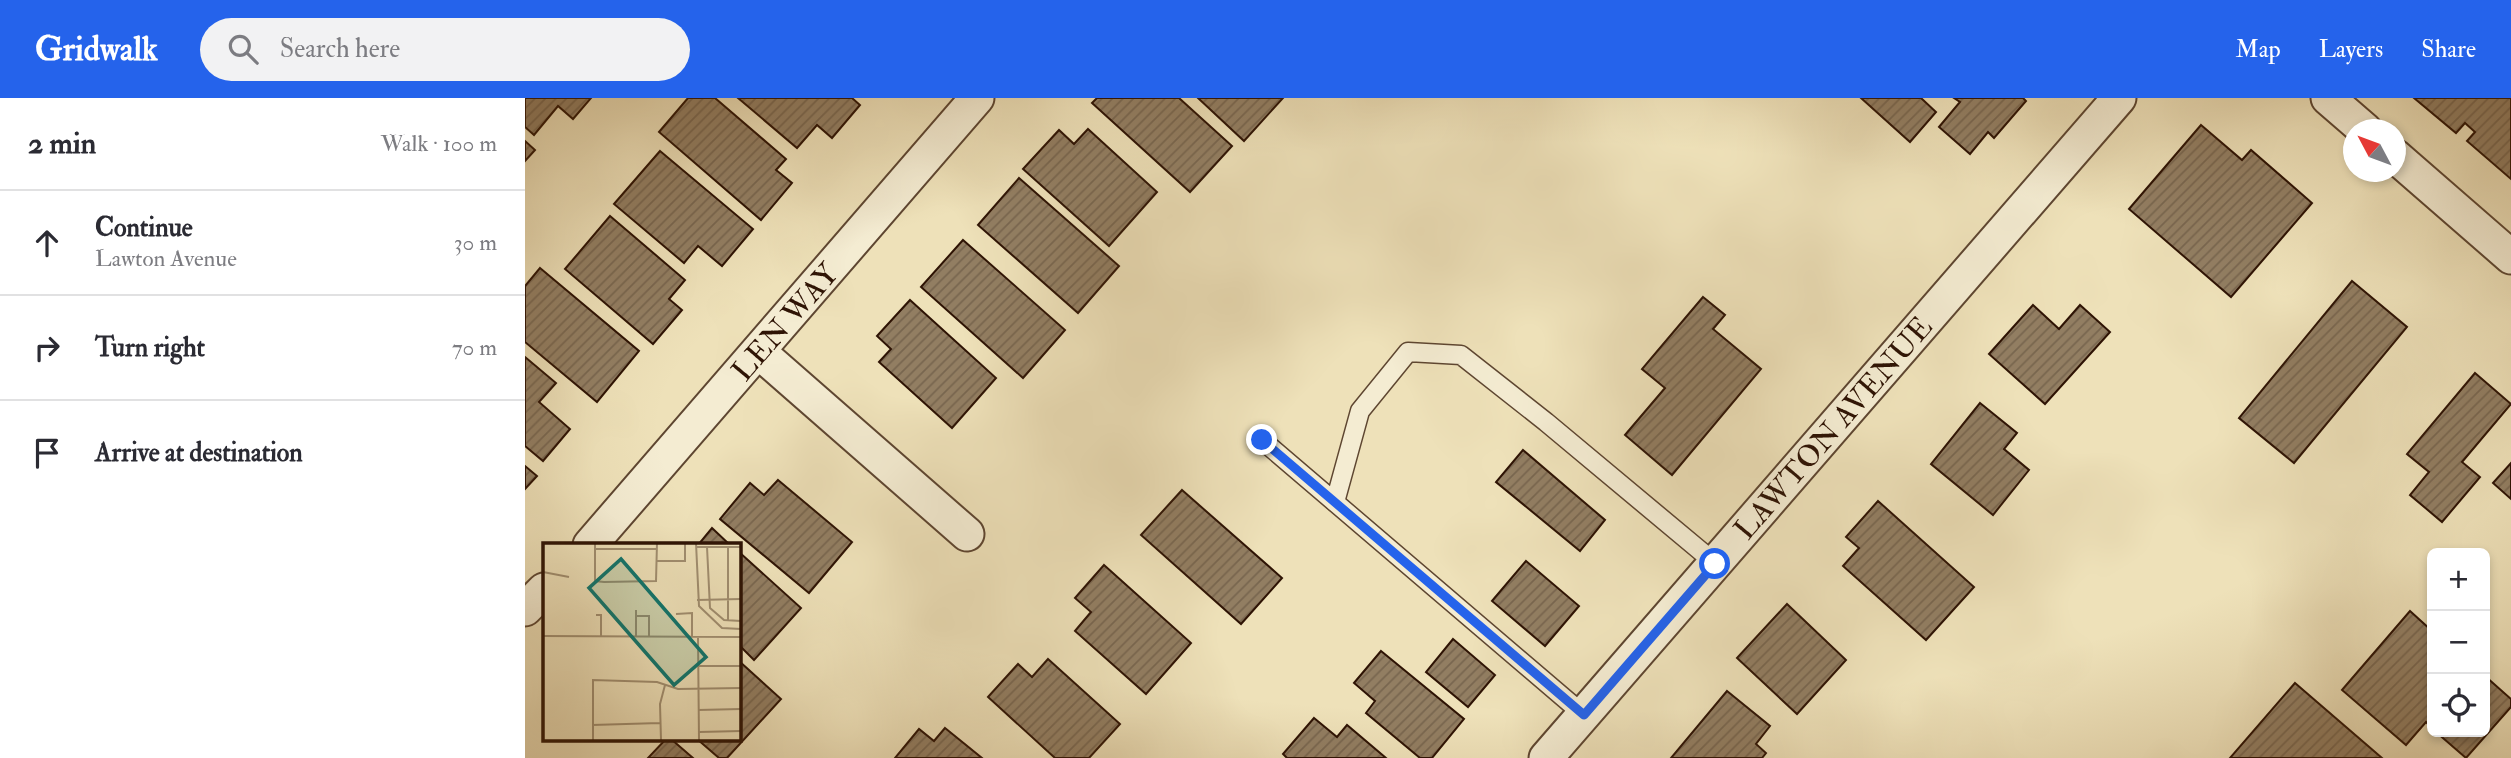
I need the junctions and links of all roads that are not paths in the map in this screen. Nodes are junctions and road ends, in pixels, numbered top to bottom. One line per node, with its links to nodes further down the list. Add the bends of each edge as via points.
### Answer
1 (977, 98): 7 (street, LEN WAY)
2 (2119, 98): 12 (street, LAWTON AVENUE)
3 (2328, 98): 4 (street)
4 (2352, 119)
5 (2406, 165): 6 (street)
6 (2511, 257)
7 (759, 352): 10 (street); 11 (street, LEN WAY)
8 (1262, 440): 9 (lane)
9 (1335, 502): 12 (lane, via 1360,411 1408,352 1461,355); 15 (lane)
10 (967, 534)
11 (591, 543)
12 (1715, 564): 15 (street, LAWTON AVENUE)
13 (543, 591): 14 (street)
14 (525, 609)
15 (1584, 715): 16 (street, LAWTON AVENUE)
16 (1546, 758)

